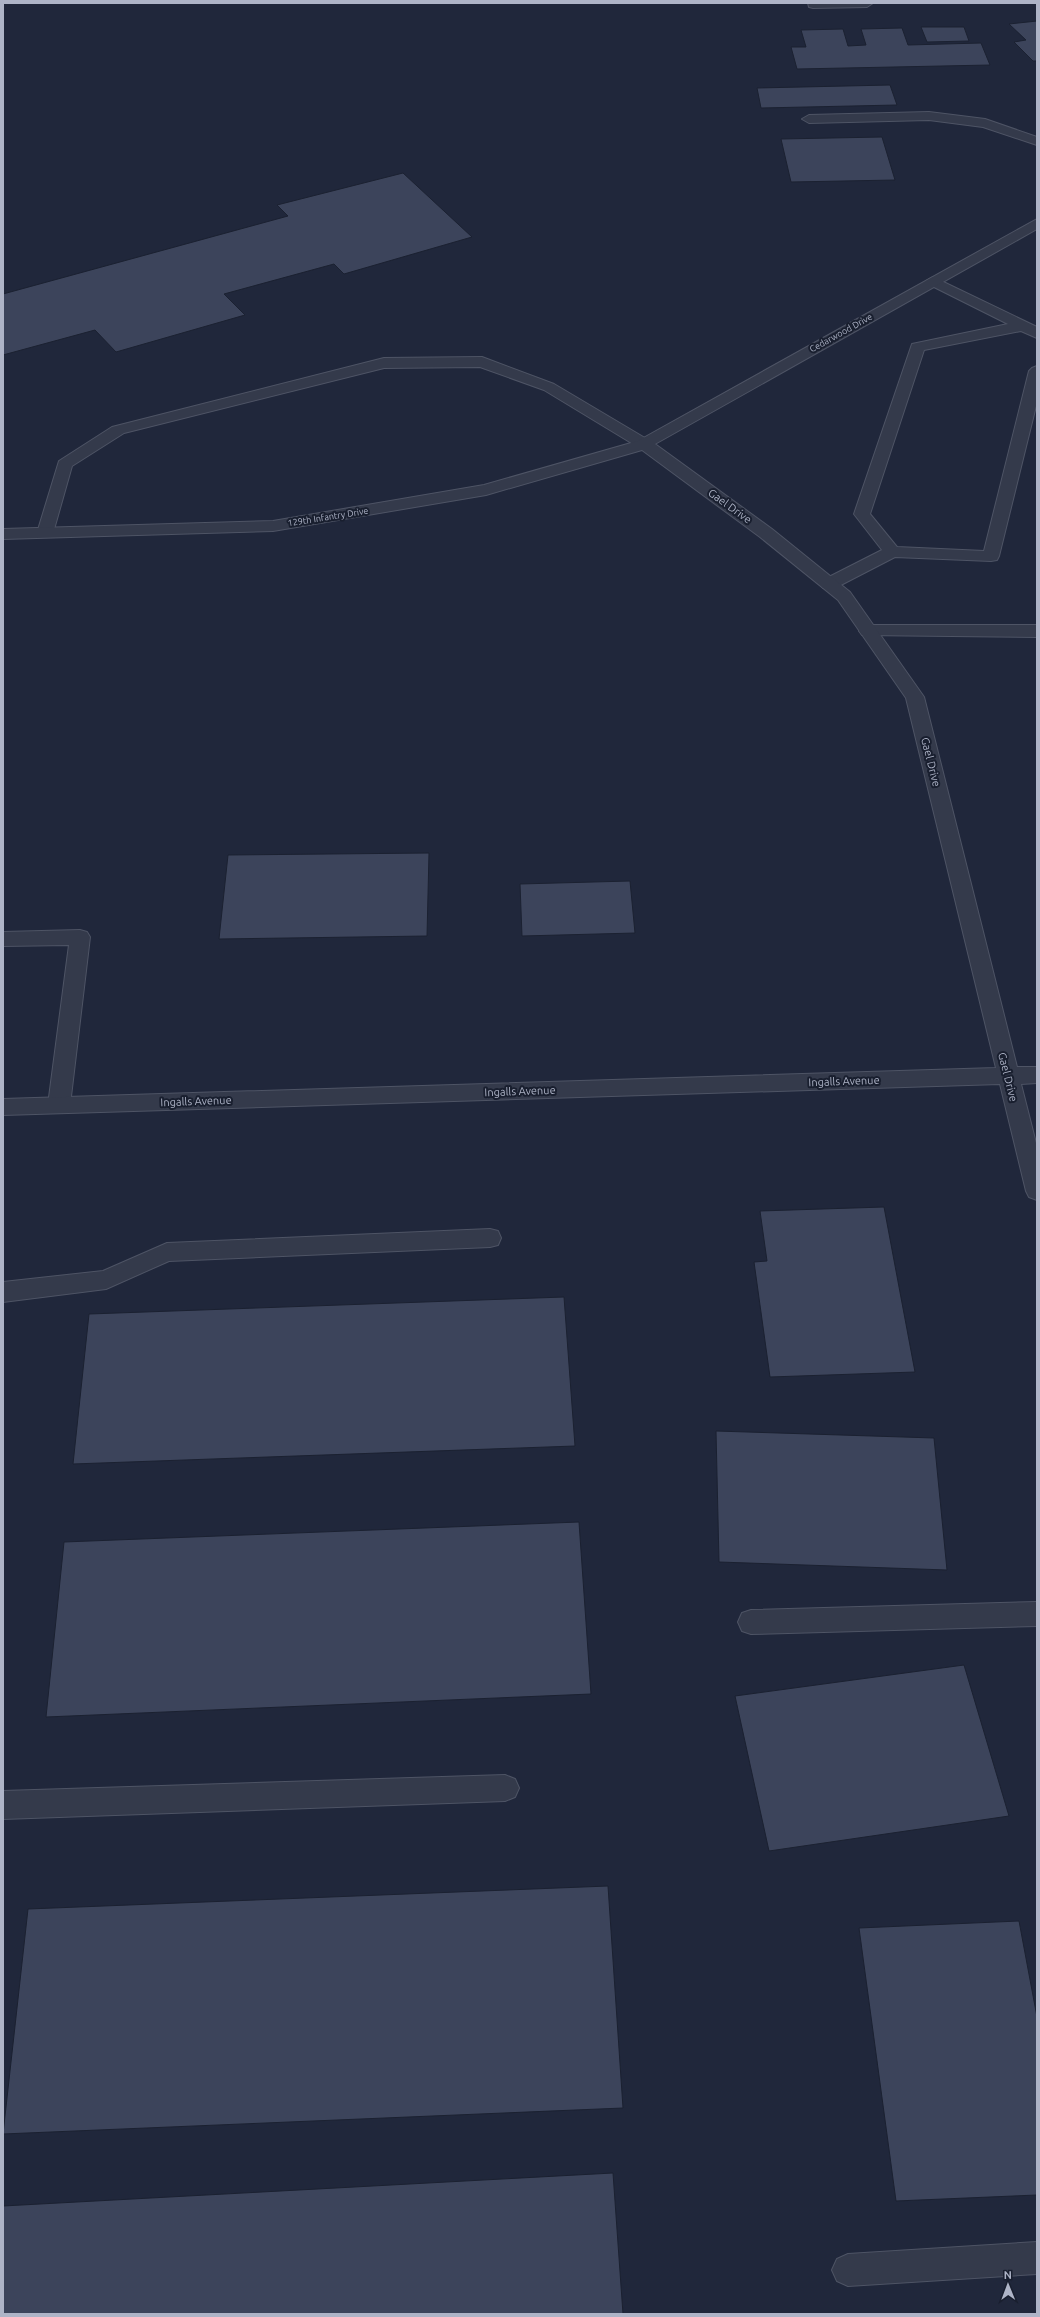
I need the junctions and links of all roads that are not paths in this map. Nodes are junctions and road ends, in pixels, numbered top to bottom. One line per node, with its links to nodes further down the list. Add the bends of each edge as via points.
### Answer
1 (867, 3): 2 (street)
2 (813, 4)
3 (809, 119): 4 (street, via 929,116 985,123)
4 (1037, 141)
5 (1037, 223): 6 (street, Cedarwood Drive)
6 (933, 281): 7 (street); 10 (street, Cedarwood Drive)
7 (1022, 326): 8 (street); 13 (street, via 916,347 862,514)
8 (1037, 333)
9 (1037, 371): 13 (street, via 991,556)
10 (644, 444): 11 (street, 129th Infantry Drive, via 486,490 273,526); 11 (street, Gael Drive, via 548,387 482,362 384,363 118,430 65,464); 14 (street, Gael Drive, via 766,532)
11 (45, 532): 12 (street, 129th Infantry Drive)
12 (3, 534)
13 (892, 552): 14 (street)
14 (830, 584): 15 (street, Gael Drive, via 844,596)
15 (868, 631): 16 (street); 19 (street, Gael Drive, via 915,697)
16 (1037, 631)
17 (3, 939): 20 (street, via 80,937)
18 (1037, 1075): 19 (street, Ingalls Avenue)
19 (1007, 1076): 20 (street, Ingalls Avenue); 22 (street, Gael Drive)
20 (59, 1105): 21 (street, Ingalls Avenue)
21 (3, 1107)
22 (1037, 1191)
23 (490, 1238): 24 (street, via 167,1252 106,1280)
24 (3, 1292)
25 (1037, 1614): 26 (street)
26 (751, 1622)
27 (505, 1788): 28 (street)
28 (3, 1805)
29 (1037, 2258): 30 (street)
30 (848, 2270)

